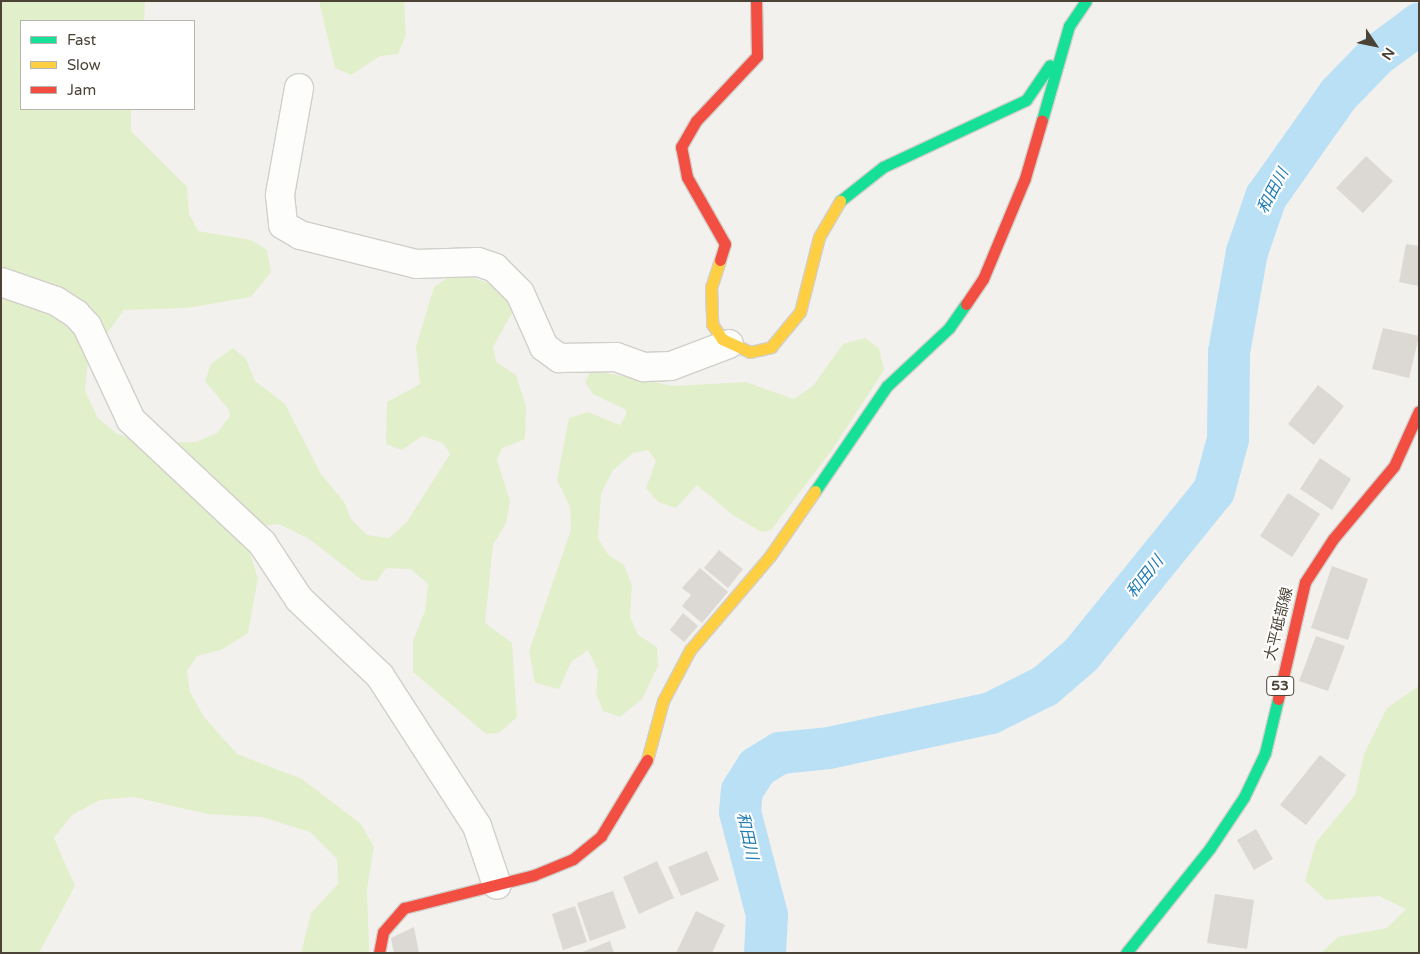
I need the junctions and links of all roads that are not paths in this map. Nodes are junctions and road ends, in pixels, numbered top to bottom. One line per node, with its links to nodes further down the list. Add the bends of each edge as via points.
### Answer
1 (756, 1): 6 (street, via 757,56 696,121 681,147 687,177 725,244 709,306 712,324)
2 (1086, 1): 3 (street, via 1069,26)
3 (1057, 59): 6 (street, via 1042,73 1026,100 860,180 830,212 819,237 808,293 787,332 771,347 750,352); 8 (street, via 1025,178 968,304 887,386 843,456 764,563 690,650 663,701 646,762 601,836 573,859)
4 (299, 88): 6 (street, via 280,195 283,226 300,235 416,264 478,262 495,268 520,293 544,347 559,358 616,357 644,367 672,366)
5 (1, 282): 8 (street, via 56,301 76,314 87,326 131,420 262,543 299,599 380,676 477,826)
6 (729, 344)
7 (1419, 412): 10 (street, 大平砥部線 / 53, via 1394,466 1333,539 1305,582 1265,753 1244,797 1210,848)
8 (497, 885): 9 (street, via 404,908 383,932)
9 (379, 953)
10 (1126, 953)

